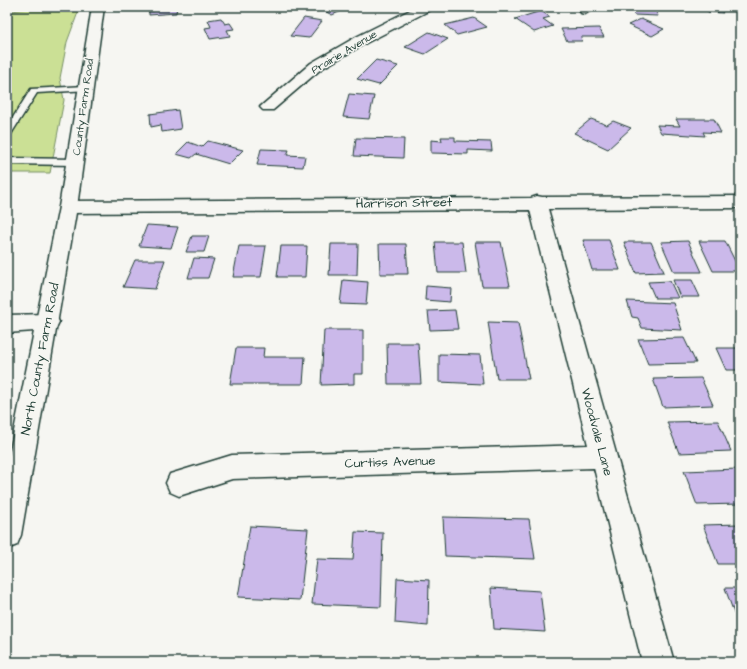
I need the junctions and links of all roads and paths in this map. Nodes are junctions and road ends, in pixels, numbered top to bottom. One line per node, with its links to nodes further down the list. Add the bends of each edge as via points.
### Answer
1 (98, 7): 3 (street, County Farm Road)
2 (426, 7): 4 (street, Prairie Avenue, via 316,66)
3 (86, 88): 5 (lane, via 34,91); 7 (street, County Farm Road)
4 (268, 107)
5 (7, 134)
6 (7, 161): 7 (lane)
7 (75, 162): 10 (street, County Farm Road)
8 (537, 202): 9 (street, Harrison Street); 10 (street, Harrison Street); 13 (street, Woodvale Lane)
9 (740, 202)
10 (68, 207): 11 (street, North County Farm Road)
11 (48, 322): 12 (street); 15 (street, North County Farm Road)
12 (7, 324)
13 (603, 456): 14 (street, Curtiss Avenue, via 232,467); 16 (street, Woodvale Lane)
14 (179, 483)
15 (7, 535)
16 (658, 662)

